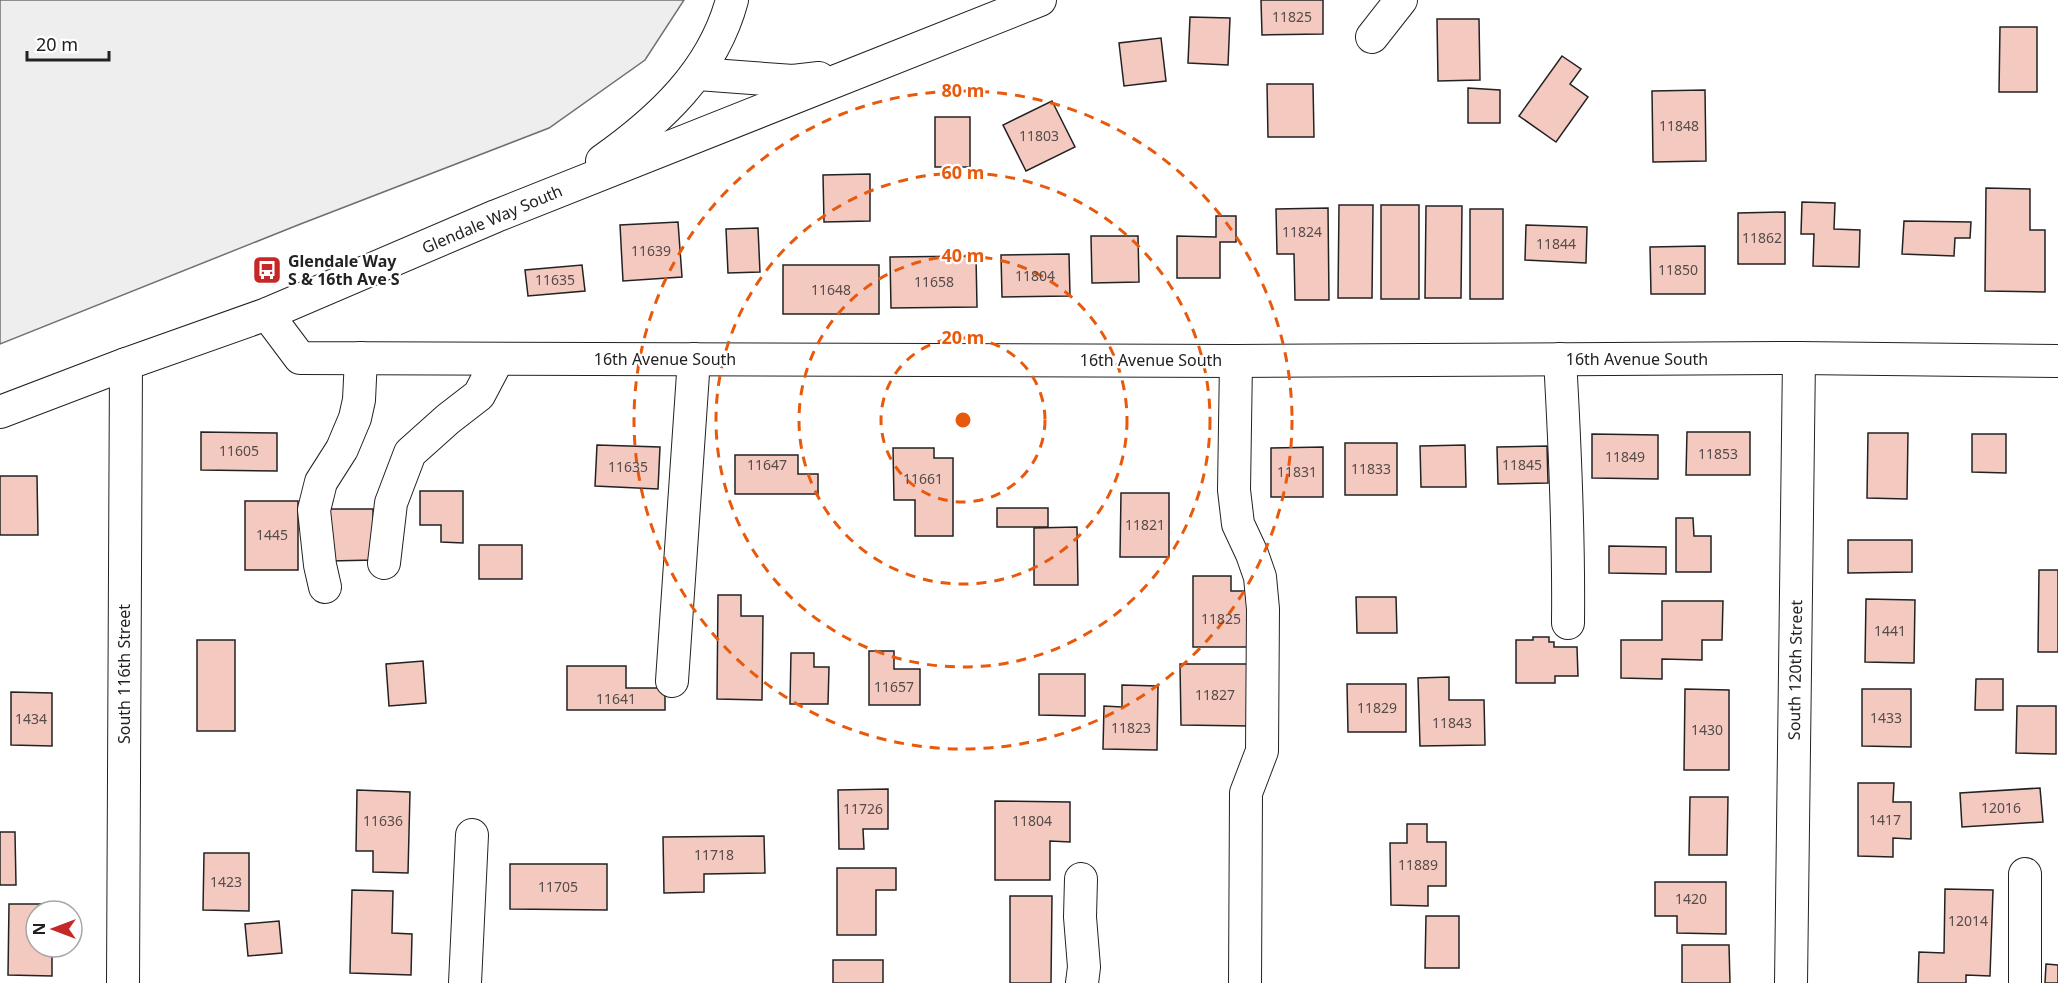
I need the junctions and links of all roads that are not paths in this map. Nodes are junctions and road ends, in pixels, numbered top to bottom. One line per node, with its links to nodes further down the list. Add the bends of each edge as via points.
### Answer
1 (732, 0): 5 (street, via 718,38)
2 (1040, 0): 6 (street, Glendale Way South)
3 (1401, 0): 4 (street)
4 (1372, 37)
5 (698, 74): 6 (street, Glendale Way South, via 793,81); 7 (street, via 635,138 587,172)
6 (848, 75): 7 (street, Glendale Way South)
7 (496, 216): 8 (street, Glendale Way South)
8 (267, 314): 9 (street, 16th Avenue South, via 300,358); 16 (street, Glendale Way South)
9 (361, 358): 10 (street, 16th Avenue South); 19 (street, via 355,418 342,449 321,482 314,510)
10 (498, 358): 12 (street, 16th Avenue South); 18 (street, via 479,395 410,453 391,503)
11 (1799, 358): 13 (street, 16th Avenue South); 15 (street, 16th Avenue South); 29 (street, South 120th Street)
12 (694, 359): 14 (street, 16th Avenue South); 21 (street)
13 (1560, 359): 14 (street, 16th Avenue South); 20 (street, via 1567,487)
14 (1236, 361): 28 (street, via 1234,490 1238,524 1260,577 1263,609 1262,751 1246,793)
15 (2058, 361)
16 (126, 364): 17 (street, Glendale Way South); 25 (street, South 116th Street)
17 (0, 412)
18 (384, 563)
19 (326, 586)
20 (1568, 623)
21 (672, 681)
22 (472, 835): 26 (street)
23 (2025, 874): 30 (street)
24 (1081, 879): 27 (street)
25 (123, 983)
26 (465, 983)
27 (1082, 983)
28 (1245, 983)
29 (1791, 983)
30 (2025, 983)

